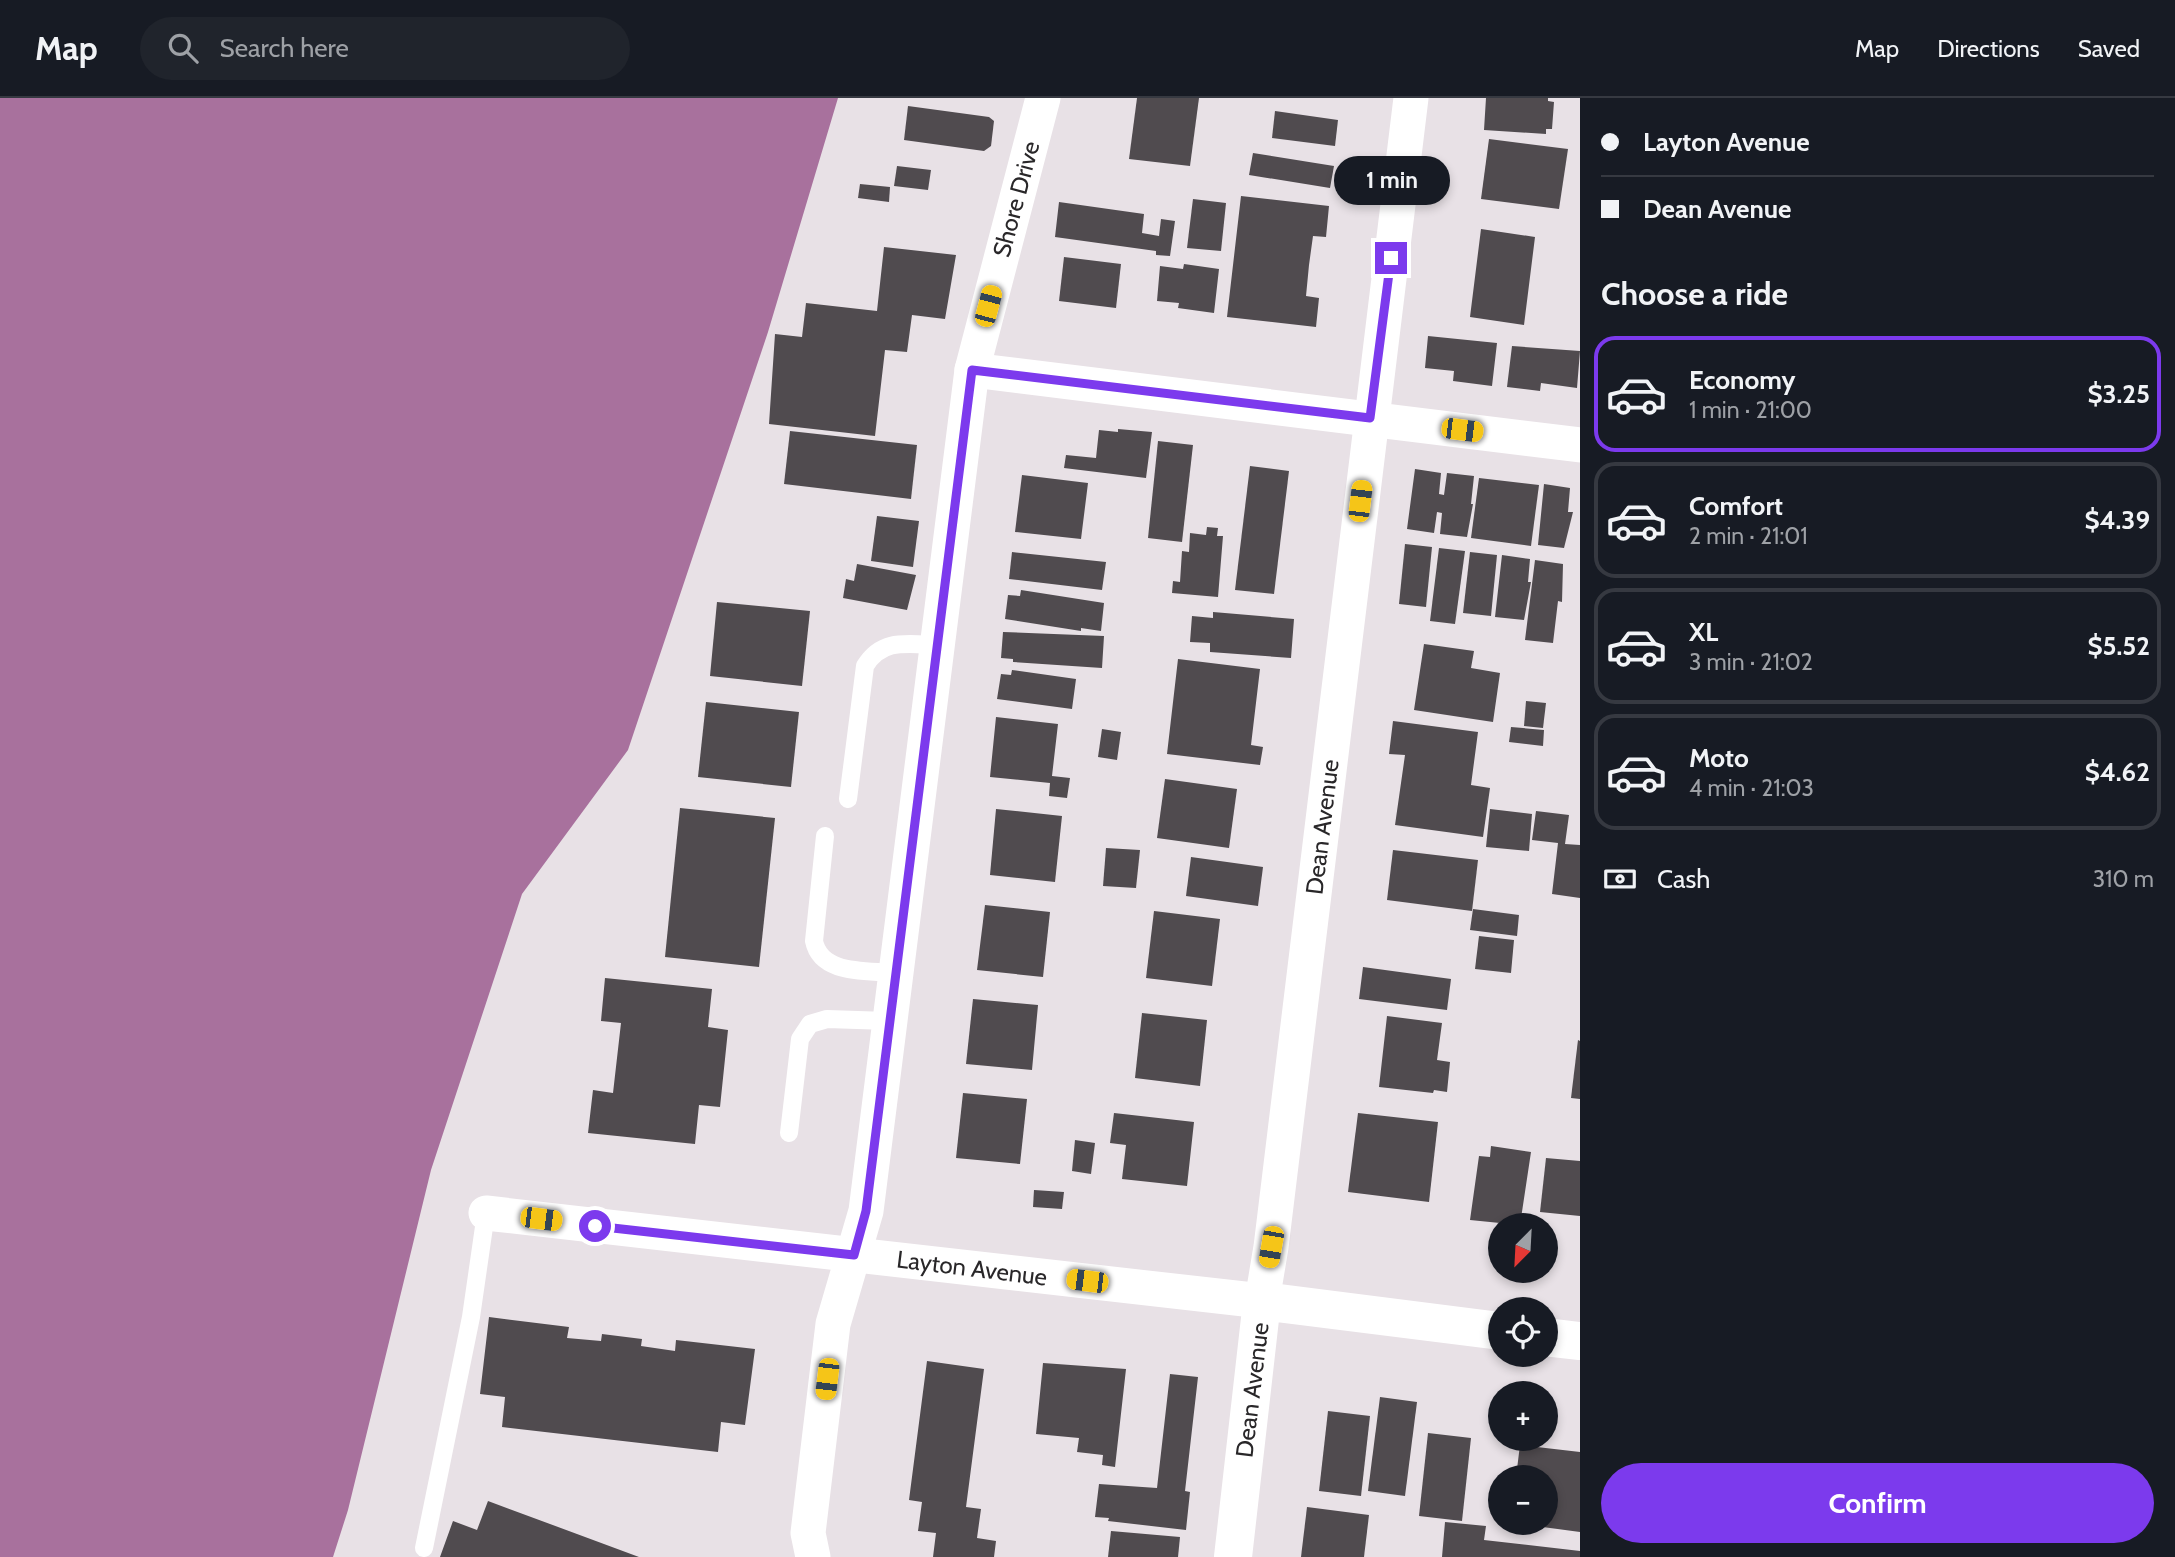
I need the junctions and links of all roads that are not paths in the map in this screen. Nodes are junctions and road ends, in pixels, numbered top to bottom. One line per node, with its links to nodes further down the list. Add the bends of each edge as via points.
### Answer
1 (1043, 98): 3 (street, Shore Drive)
2 (1411, 98): 4 (street, Dean Avenue)
3 (972, 370): 4 (street); 6 (street, Shore Drive)
4 (1370, 418): 5 (street); 14 (street, Dean Avenue)
5 (1580, 445)
6 (937, 645): 7 (lane, via 888,644 873,652 865,666); 9 (street, Shore Drive)
7 (848, 799)
8 (825, 836): 9 (lane, via 816,952 834,966)
9 (894, 973): 10 (street, Shore Drive)
10 (888, 1021): 11 (lane, via 827,1019 810,1024 800,1040); 13 (street, Shore Drive, via 866,1211)
11 (789, 1133)
12 (486, 1213): 13 (street, Layton Avenue); 18 (lane, via 471,1317)
13 (854, 1255): 14 (street, Layton Avenue); 19 (street, Shore Drive, via 834,1324 808,1533)
14 (1262, 1301): 15 (street, Layton Avenue); 20 (street, Dean Avenue)
15 (1488, 1329)
16 (1558, 1338): 17 (street)
17 (1580, 1341)
18 (424, 1548)
19 (813, 1557)
20 (1233, 1557)

